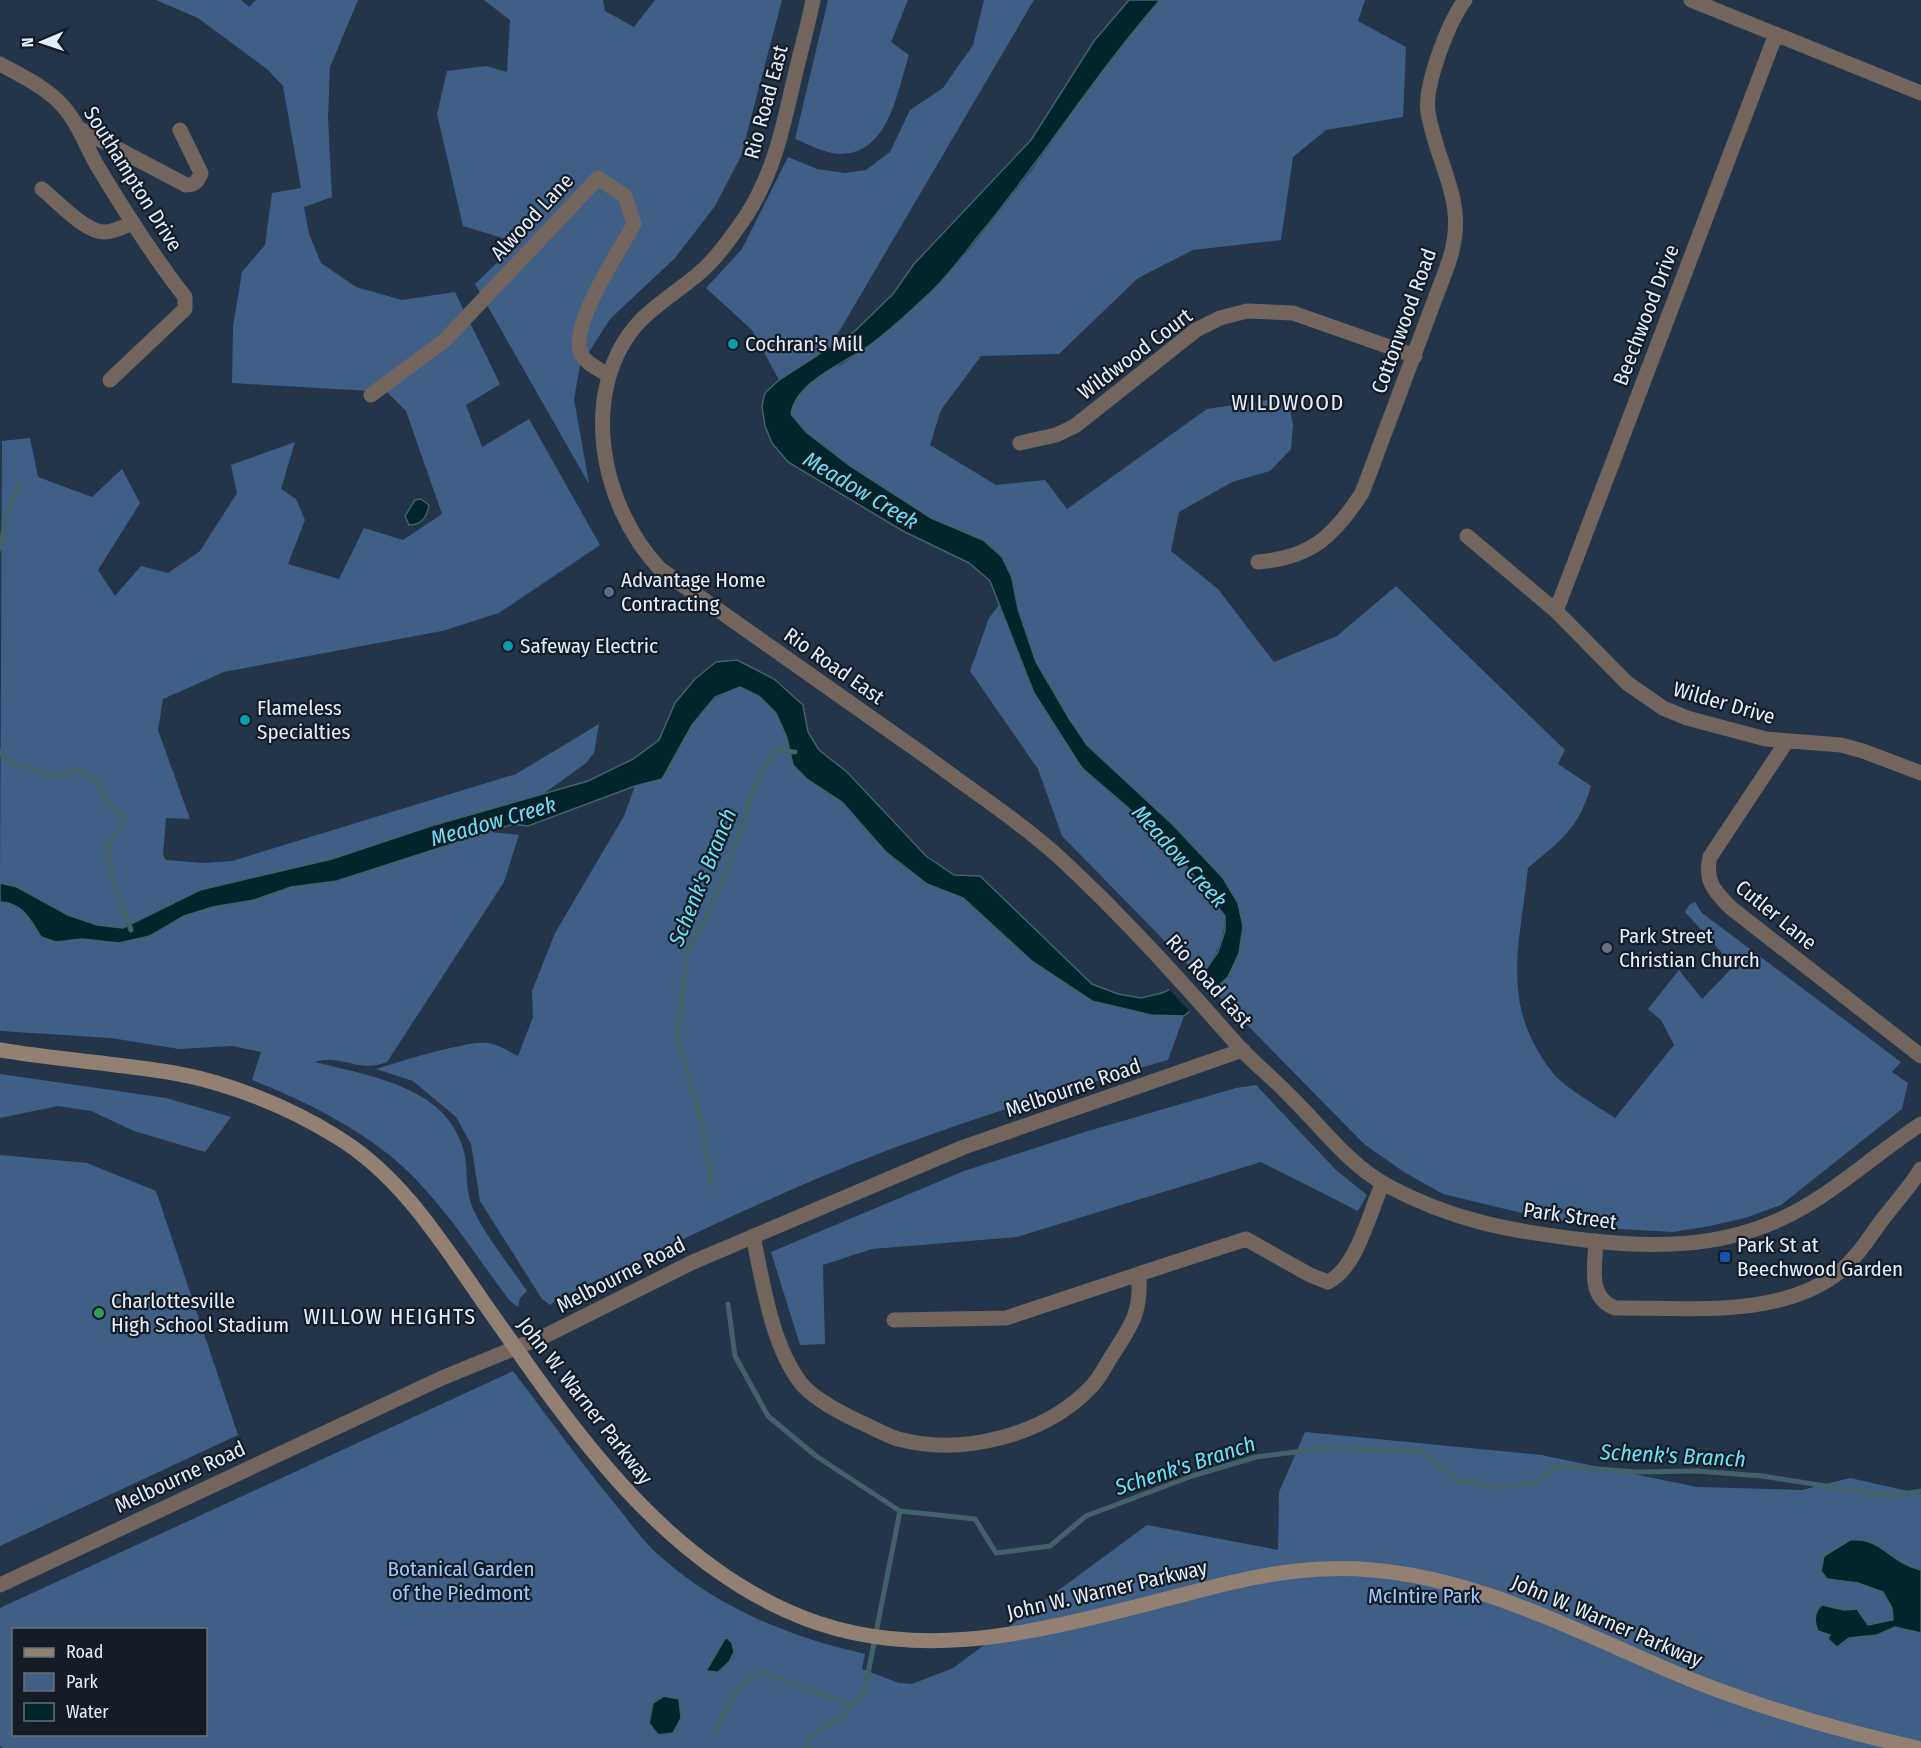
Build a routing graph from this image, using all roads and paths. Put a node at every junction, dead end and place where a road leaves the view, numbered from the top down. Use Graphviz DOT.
graph roads {
  1 [pos="813,0"];
  2 [pos="1465,0"];
  3 [pos="1691,0"];
  4 [pos="1776,34"];
  5 [pos="0,64"];
  6 [pos="1921,93"];
  7 [pos="78,128"];
  8 [pos="180,130"];
  9 [pos="42,189"];
  10 [pos="133,223"];
  11 [pos="1415,356"];
  12 [pos="608,375"];
  13 [pos="110,380"];
  14 [pos="371,395"];
  15 [pos="1020,443"];
  16 [pos="1467,536"];
  17 [pos="1258,562"];
  18 [pos="1556,610"];
  19 [pos="1787,741"];
  20 [pos="1921,773"];
  21 [pos="0,1050"];
  22 [pos="1243,1050"];
  23 [pos="1921,1056"];
  24 [pos="1921,1124"];
  25 [pos="1921,1168"];
  26 [pos="1383,1183"];
  27 [pos="753,1236"];
  28 [pos="1596,1241"];
  29 [pos="1139,1274"];
  30 [pos="894,1320"];
  31 [pos="515,1347"];
  32 [pos="0,1585"];
  33 [pos="1917,1748"];
  1 -- 12 [label="street, Rio Road East"];
  2 -- 11 [label="street, Cottonwood Road"];
  3 -- 4 [label="street"];
  4 -- 6 [label="street"];
  4 -- 18 [label="street, Beechwood Drive"];
  5 -- 7 [label="street, Southampton Drive"];
  7 -- 8 [label="street"];
  7 -- 10 [label="street, Southampton Drive"];
  9 -- 10 [label="street"];
  10 -- 13 [label="street, Southampton Drive"];
  11 -- 15 [label="street, Wildwood Court"];
  11 -- 17 [label="street, Cottonwood Road"];
  12 -- 14 [label="street, Alwood Lane"];
  12 -- 22 [label="street, Rio Road East"];
  16 -- 18 [label="street, Wilder Drive"];
  18 -- 19 [label="street, Wilder Drive"];
  19 -- 20 [label="street, Wilder Drive"];
  19 -- 23 [label="street, Cutler Lane"];
  21 -- 31 [label="main road, John W. Warner Parkway"];
  22 -- 26 [label="street, Park Street"];
  22 -- 27 [label="street, Melbourne Road"];
  24 -- 28 [label="street, Park Street"];
  25 -- 28 [label="street"];
  26 -- 28 [label="street, Park Street"];
  26 -- 29 [label="street"];
  27 -- 29 [label="street"];
  27 -- 31 [label="street, Melbourne Road"];
  29 -- 30 [label="street"];
  31 -- 32 [label="street, Melbourne Road"];
  31 -- 33 [label="main road, John W. Warner Parkway"];
}
